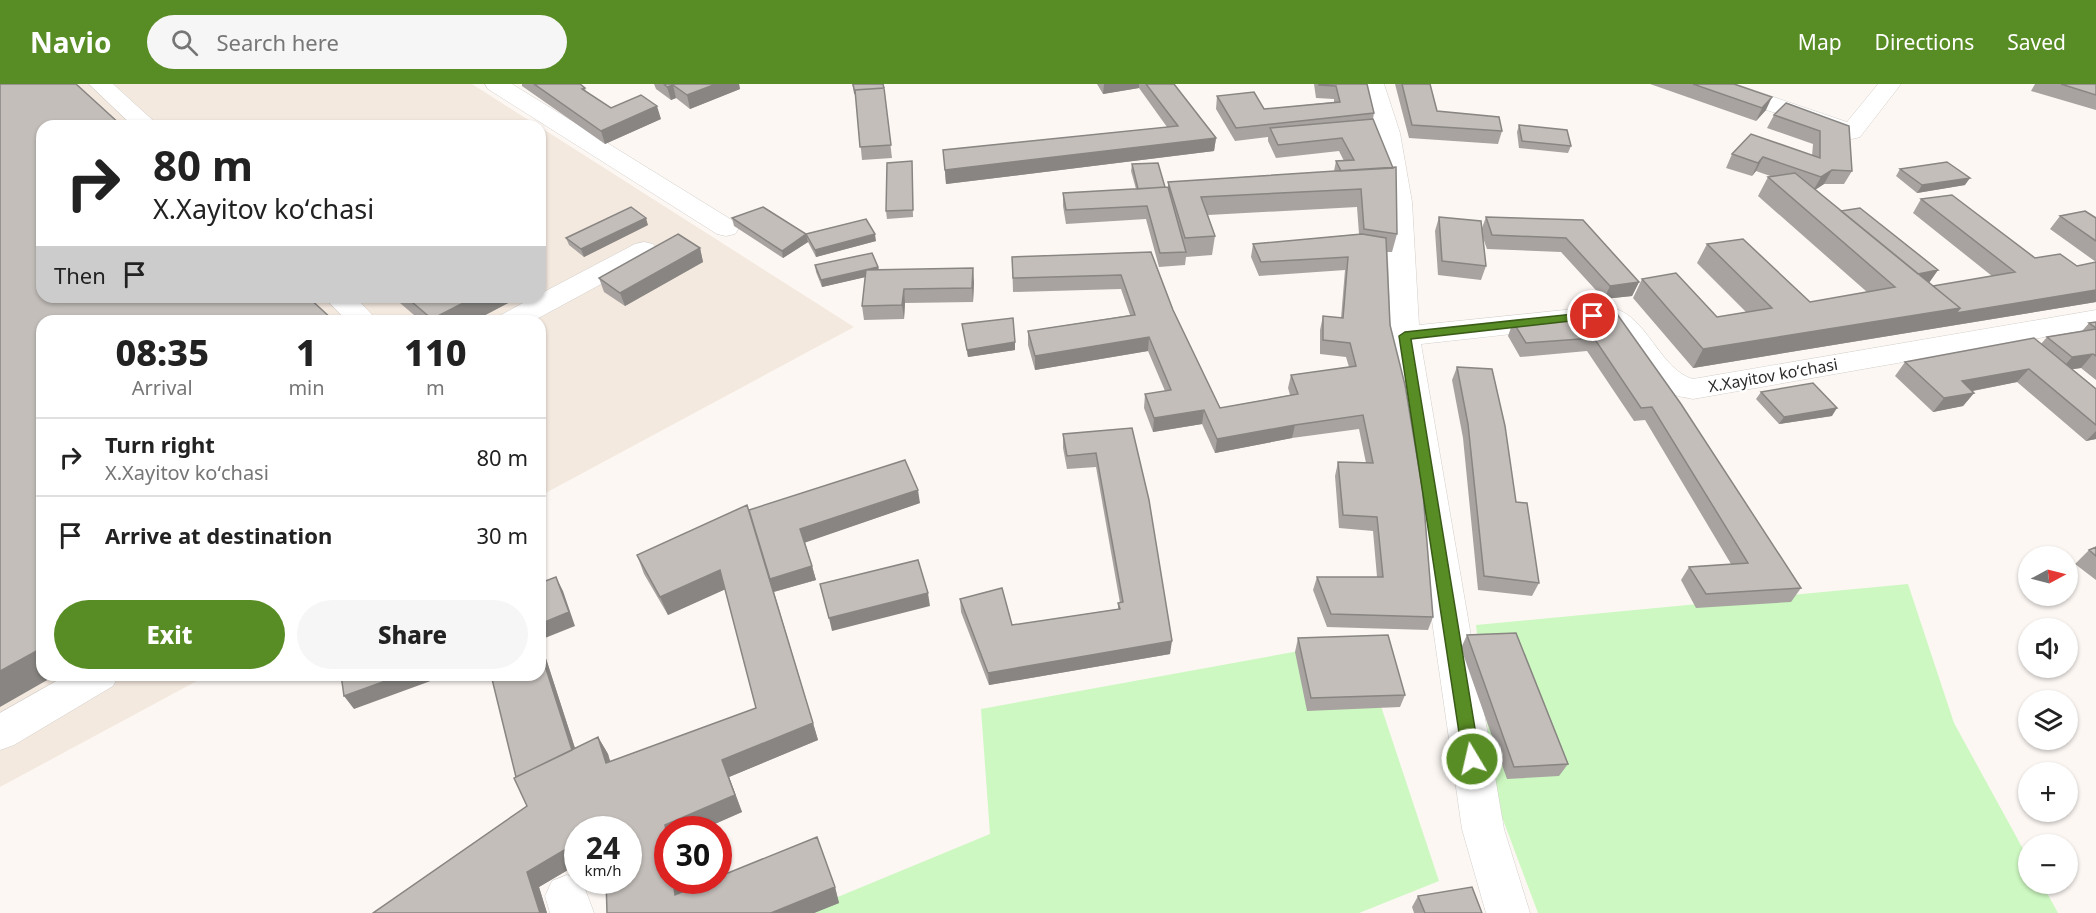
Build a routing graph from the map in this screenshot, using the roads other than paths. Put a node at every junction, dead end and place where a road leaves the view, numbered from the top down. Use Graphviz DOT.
graph roads {
  1 [pos="100,84"];
  2 [pos="496,84"];
  3 [pos="1373,84"];
  4 [pos="1713,84"];
  5 [pos="1890,84"];
  6 [pos="140,120"];
  7 [pos="726,228"];
  8 [pos="644,250"];
  9 [pos="546,302"];
  10 [pos="344,303"];
  11 [pos="545,303"];
  12 [pos="358,315"];
  13 [pos="522,315"];
  14 [pos="2096,319"];
  15 [pos="1405,336"];
  16 [pos="90,681"];
  17 [pos="0,733"];
  18 [pos="1508,913"];
  1 -- 6 [label="street"];
  2 -- 7 [label="street"];
  3 -- 15 [label="street"];
  4 -- 5 [label="street"];
  8 -- 9 [label="street"];
  10 -- 12 [label="street"];
  11 -- 13 [label="street"];
  14 -- 15 [label="street, X.Xayitov koʻchasi"];
  15 -- 18 [label="street"];
  16 -- 17 [label="street"];
}
